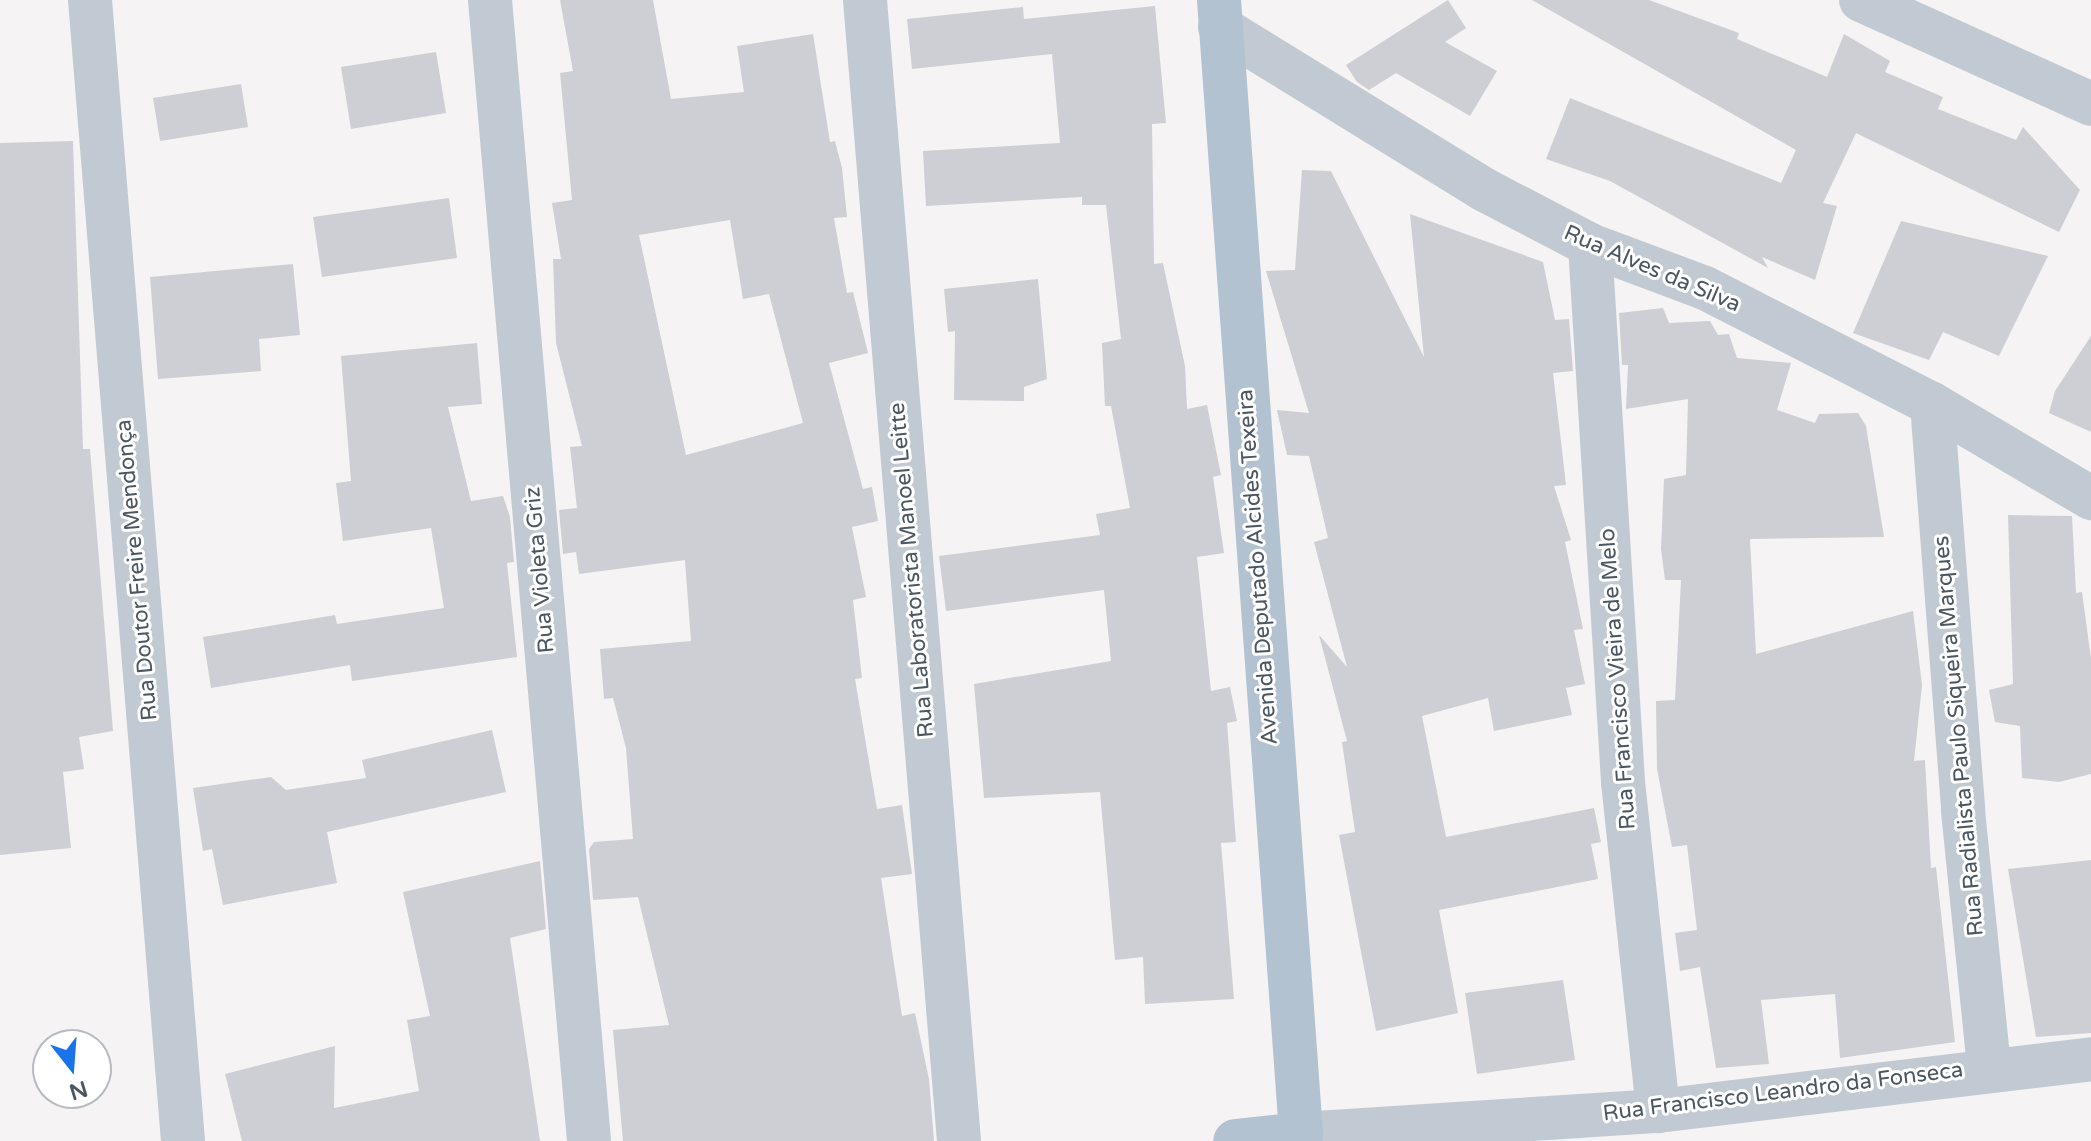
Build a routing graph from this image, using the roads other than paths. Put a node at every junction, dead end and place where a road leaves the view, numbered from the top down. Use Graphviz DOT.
graph roads {
  1 [pos="90,0"];
  2 [pos="490,0"];
  3 [pos="865,0"];
  4 [pos="1861,0"];
  5 [pos="1220,14"];
  6 [pos="2091,104"];
  7 [pos="1590,245"];
  8 [pos="1932,404"];
  9 [pos="2091,498"];
  10 [pos="2091,1059"];
  11 [pos="1989,1068"];
  12 [pos="1658,1111"];
  13 [pos="1301,1134"];
  14 [pos="183,1141"];
  15 [pos="589,1141"];
  16 [pos="959,1141"];
  17 [pos="1235,1141"];
  1 -- 14 [label="street, Rua Doutor Freire Mendonça"];
  2 -- 15 [label="street, Rua Violeta Griz"];
  3 -- 16 [label="street, Rua Laboratorista Manoel Leitte"];
  4 -- 6 [label="street"];
  5 -- 7 [label="street, Rua Alves da Silva"];
  5 -- 13 [label="main road, Avenida Deputado Alcides Texeira"];
  7 -- 8 [label="street, Rua Alves da Silva"];
  7 -- 12 [label="street, Rua Francisco Vieira de Melo"];
  8 -- 9 [label="street, Rua Alves da Silva"];
  8 -- 11 [label="street, Rua Radialista Paulo Siqueira Marques"];
  10 -- 11 [label="street, Rua Francisco Leandro da Fonseca"];
  11 -- 12 [label="street, Rua Francisco Leandro da Fonseca"];
  12 -- 13 [label="street, Rua Francisco Leandro da Fonseca"];
  13 -- 17 [label="main road, Rua Francisco Leandro da Fonseca"];
}
